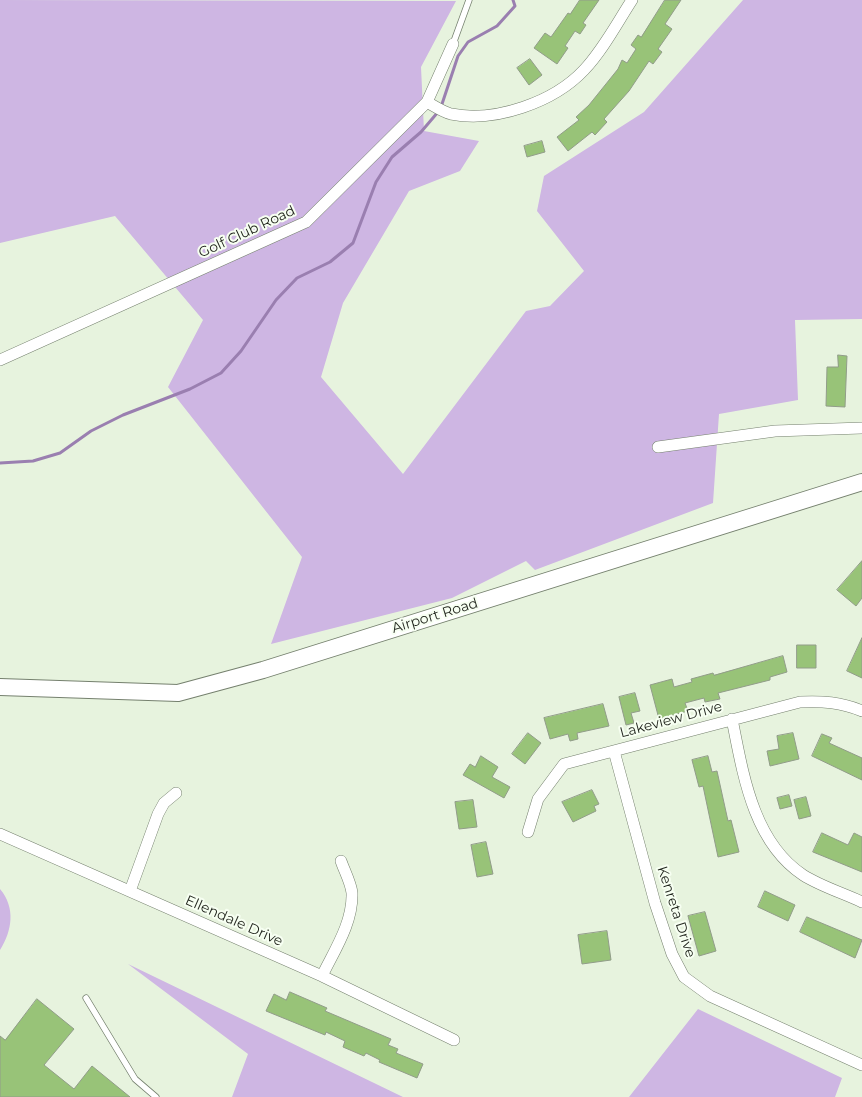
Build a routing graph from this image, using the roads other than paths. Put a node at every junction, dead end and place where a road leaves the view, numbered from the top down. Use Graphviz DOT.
graph roads {
  1 [pos="469,0"];
  2 [pos="632,0"];
  3 [pos="453,44"];
  4 [pos="431,105"];
  5 [pos="0,360"];
  6 [pos="862,428"];
  7 [pos="658,447"];
  8 [pos="862,482"];
  9 [pos="0,687"];
  10 [pos="862,711"];
  11 [pos="732,719"];
  12 [pos="614,751"];
  13 [pos="176,793"];
  14 [pos="528,832"];
  15 [pos="0,834"];
  16 [pos="341,860"];
  17 [pos="130,891"];
  18 [pos="862,902"];
  19 [pos="322,976"];
  20 [pos="86,998"];
  21 [pos="454,1040"];
  22 [pos="862,1065"];
  23 [pos="156,1097"];
  1 -- 3 [label="lane, Golf Club Road"];
  2 -- 4 [label="street"];
  3 -- 4 [label="street, Golf Club Road"];
  4 -- 5 [label="street, Golf Club Road"];
  6 -- 7 [label="street"];
  8 -- 9 [label="main road, Airport Road"];
  10 -- 11 [label="street, Lakeview Drive"];
  11 -- 12 [label="street, Lakeview Drive"];
  11 -- 18 [label="street"];
  12 -- 14 [label="street, Lakeview Drive"];
  12 -- 22 [label="street, Kenreta Drive"];
  13 -- 17 [label="street"];
  15 -- 17 [label="street, Ellendale Drive"];
  16 -- 19 [label="street"];
  17 -- 19 [label="street, Ellendale Drive"];
  19 -- 21 [label="street, Ellendale Drive"];
  20 -- 23 [label="lane"];
}
